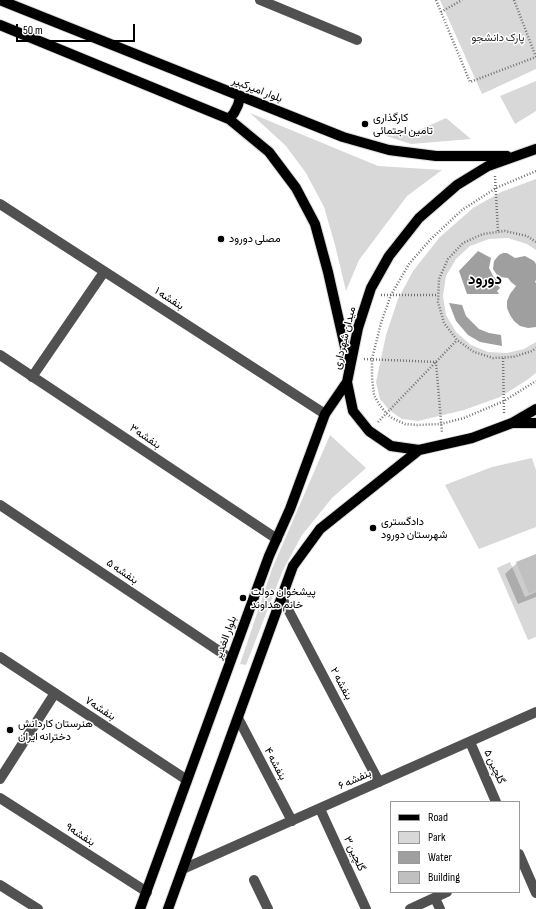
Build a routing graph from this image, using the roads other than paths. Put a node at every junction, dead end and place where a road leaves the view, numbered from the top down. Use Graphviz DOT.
graph roads {
  1 [pos="0,0"];
  2 [pos="260,0"];
  3 [pos="0,25"];
  4 [pos="357,40"];
  5 [pos="240,97"];
  6 [pos="229,119"];
  7 [pos="536,143"];
  8 [pos="532,150"];
  9 [pos="516,156"];
  10 [pos="0,204"];
  11 [pos="104,272"];
  12 [pos="2,360"];
  13 [pos="350,369"];
  14 [pos="32,377"];
  15 [pos="347,382"];
  16 [pos="536,409"];
  17 [pos="325,414"];
  18 [pos="536,423"];
  19 [pos="509,424"];
  20 [pos="419,450"];
  21 [pos="0,504"];
  22 [pos="277,539"];
  23 [pos="282,598"];
  24 [pos="0,657"];
  25 [pos="231,659"];
  26 [pos="55,693"];
  27 [pos="536,712"];
  28 [pos="238,718"];
  29 [pos="470,742"];
  30 [pos="0,779"];
  31 [pos="187,780"];
  32 [pos="379,782"];
  33 [pos="0,798"];
  34 [pos="496,801"];
  35 [pos="320,809"];
  36 [pos="292,821"];
  37 [pos="520,858"];
  38 [pos="183,869"];
  39 [pos="254,880"];
  40 [pos="0,884"];
  41 [pos="147,892"];
  42 [pos="446,893"];
  43 [pos="536,893"];
  44 [pos="435,898"];
  45 [pos="38,909"];
  46 [pos="140,909"];
  47 [pos="168,909"];
  48 [pos="268,909"];
  49 [pos="366,909"];
  50 [pos="410,909"];
  51 [pos="440,909"];
  1 -- 5 [label="main road, بلوار امیرکبیر"];
  2 -- 4 [label="street"];
  3 -- 6 [label="main road"];
  5 -- 6 [label="main road"];
  5 -- 9 [label="main road, بلوار امیرکبیر"];
  6 -- 13 [label="main road"];
  7 -- 8 [label="main road"];
  8 -- 9 [label="main road, میدان شهرداری"];
  9 -- 13 [label="main road, میدان شهرداری"];
  10 -- 11 [label="street, بنفشه ۱"];
  11 -- 14 [label="street"];
  11 -- 17 [label="street, بنفشه ۱"];
  12 -- 14 [label="street, بنفشه۳"];
  13 -- 15 [label="main road, میدان شهرداری"];
  14 -- 22 [label="street, بنفشه۳"];
  15 -- 17 [label="main road, بلوار الغدیر"];
  15 -- 20 [label="main road, میدان شهرداری"];
  16 -- 19 [label="main road, میدان شهرداری"];
  17 -- 22 [label="main road, بلوار الغدیر"];
  18 -- 19 [label="main road"];
  19 -- 20 [label="main road, میدان شهرداری"];
  20 -- 23 [label="main road"];
  21 -- 25 [label="street, بنفشه ۵"];
  22 -- 25 [label="main road, بلوار الغدیر"];
  23 -- 28 [label="main road"];
  23 -- 32 [label="street, بنفشه ۲"];
  24 -- 26 [label="street, بنفشه۷"];
  25 -- 31 [label="main road, بلوار الغدیر"];
  26 -- 30 [label="street"];
  26 -- 31 [label="street, بنفشه۷"];
  27 -- 29 [label="street, بنفشه ۶"];
  28 -- 36 [label="street, بنفشه ۴"];
  28 -- 38 [label="main road"];
  29 -- 32 [label="street, بنفشه ۶"];
  29 -- 34 [label="street, گلچین ۵"];
  31 -- 41 [label="main road, بلوار الغدیر"];
  32 -- 35 [label="street, بنفشه ۶"];
  33 -- 41 [label="street, بنفشه۹"];
  35 -- 36 [label="street, بنفشه ۶"];
  35 -- 49 [label="street, گلچین ۳"];
  36 -- 38 [label="street, بنفشه ۶"];
  37 -- 43 [label="street"];
  38 -- 47 [label="main road"];
  39 -- 48 [label="street"];
  40 -- 45 [label="street"];
  41 -- 46 [label="main road, بلوار الغدیر"];
  42 -- 44 [label="street"];
  44 -- 50 [label="street"];
  44 -- 51 [label="street"];
}
